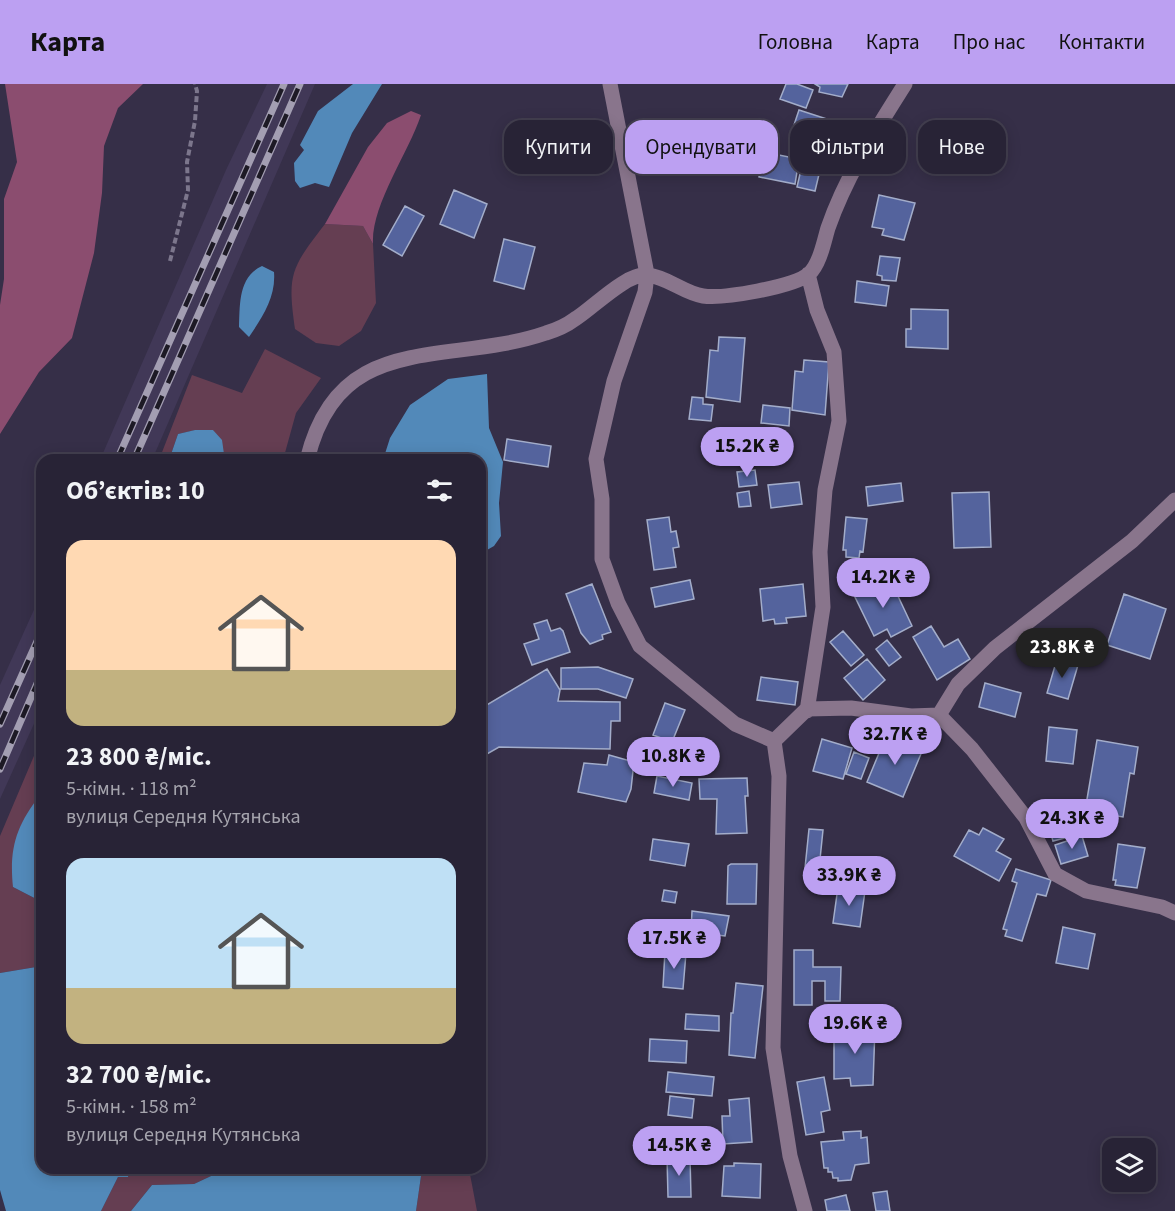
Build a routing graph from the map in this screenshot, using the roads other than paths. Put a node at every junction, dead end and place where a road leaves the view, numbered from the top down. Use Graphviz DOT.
graph roads {
  1 [pos="610,84"];
  2 [pos="905,84"];
  3 [pos="647,274"];
  4 [pos="808,274"];
  5 [pos="308,454"];
  6 [pos="1175,500"];
  7 [pos="807,710"];
  8 [pos="939,715"];
  9 [pos="774,741"];
  10 [pos="1175,913"];
  11 [pos="805,1211"];
  1 -- 3 [label="street"];
  2 -- 4 [label="street"];
  3 -- 4 [label="street"];
  3 -- 5 [label="street"];
  3 -- 9 [label="street"];
  4 -- 7 [label="street"];
  6 -- 8 [label="street"];
  7 -- 8 [label="street"];
  7 -- 9 [label="street"];
  8 -- 10 [label="street"];
  9 -- 11 [label="street"];
}
